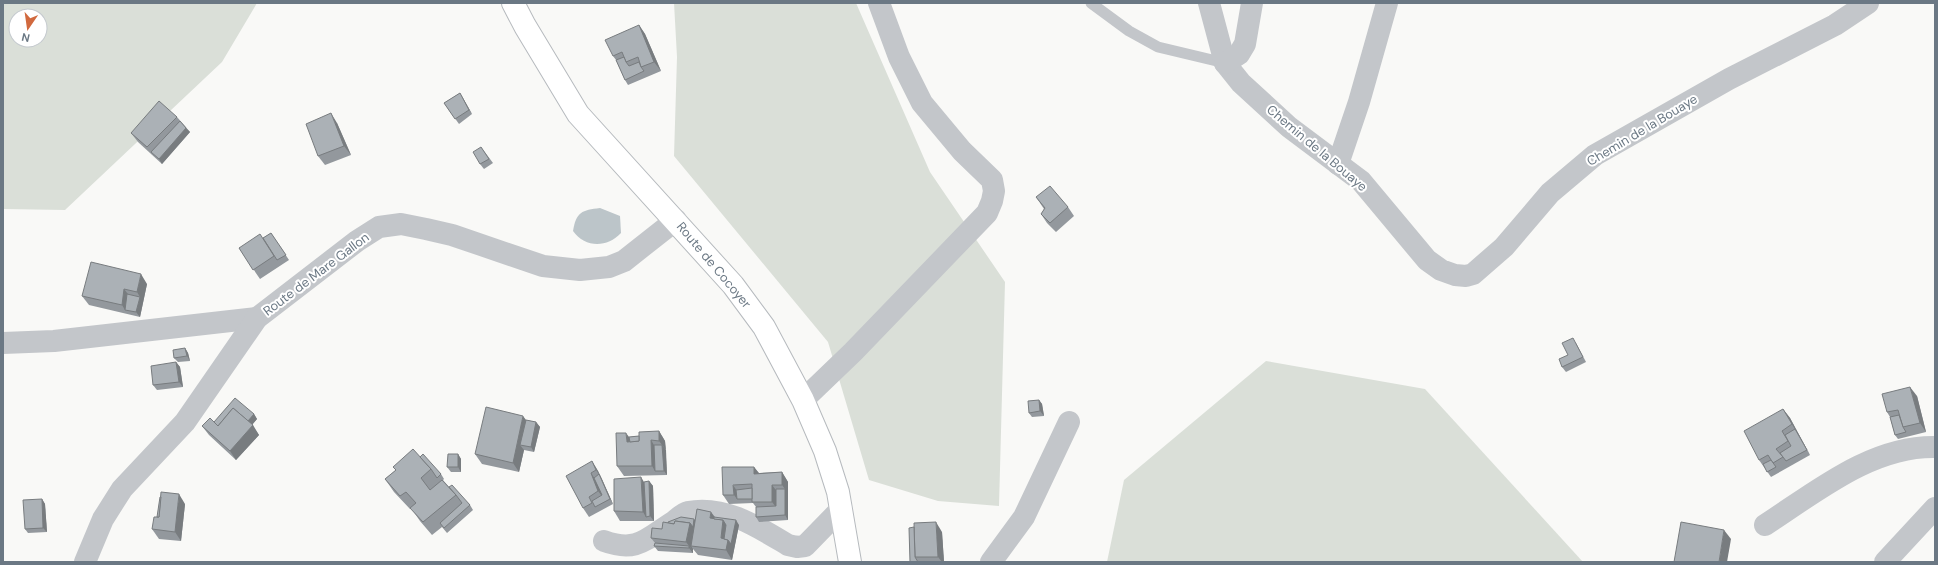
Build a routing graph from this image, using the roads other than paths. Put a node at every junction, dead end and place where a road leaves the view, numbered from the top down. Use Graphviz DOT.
graph roads {
  1 [pos="513,3"];
  2 [pos="879,3"];
  3 [pos="1091,3"];
  4 [pos="1209,3"];
  5 [pos="1252,3"];
  6 [pos="1387,3"];
  7 [pos="1868,3"];
  8 [pos="1225,63"];
  9 [pos="1338,164"];
  10 [pos="676,220"];
  11 [pos="257,318"];
  12 [pos="3,343"];
  13 [pos="804,400"];
  14 [pos="1069,422"];
  15 [pos="1935,447"];
  16 [pos="1935,508"];
  17 [pos="841,509"];
  18 [pos="1765,524"];
  19 [pos="604,541"];
  20 [pos="85,562"];
  21 [pos="850,562"];
  22 [pos="991,562"];
  23 [pos="1885,562"];
  1 -- 10 [label="main road, Route de Cocoyer"];
  2 -- 13 [label="street"];
  3 -- 8 [label="lane"];
  4 -- 8 [label="street, Chemin de la Bouaye"];
  5 -- 8 [label="street"];
  6 -- 9 [label="street"];
  7 -- 9 [label="street, Chemin de la Bouaye"];
  8 -- 9 [label="street, Chemin de la Bouaye"];
  10 -- 11 [label="street, Route de Mare Gallon"];
  10 -- 13 [label="main road, Route de Cocoyer"];
  11 -- 12 [label="street"];
  11 -- 20 [label="street, Route de Mare Gallon"];
  13 -- 17 [label="main road, Route de Cocoyer"];
  14 -- 22 [label="street"];
  15 -- 18 [label="street"];
  16 -- 23 [label="street"];
  17 -- 19 [label="street"];
  17 -- 21 [label="main road, Route de Cocoyer"];
}
